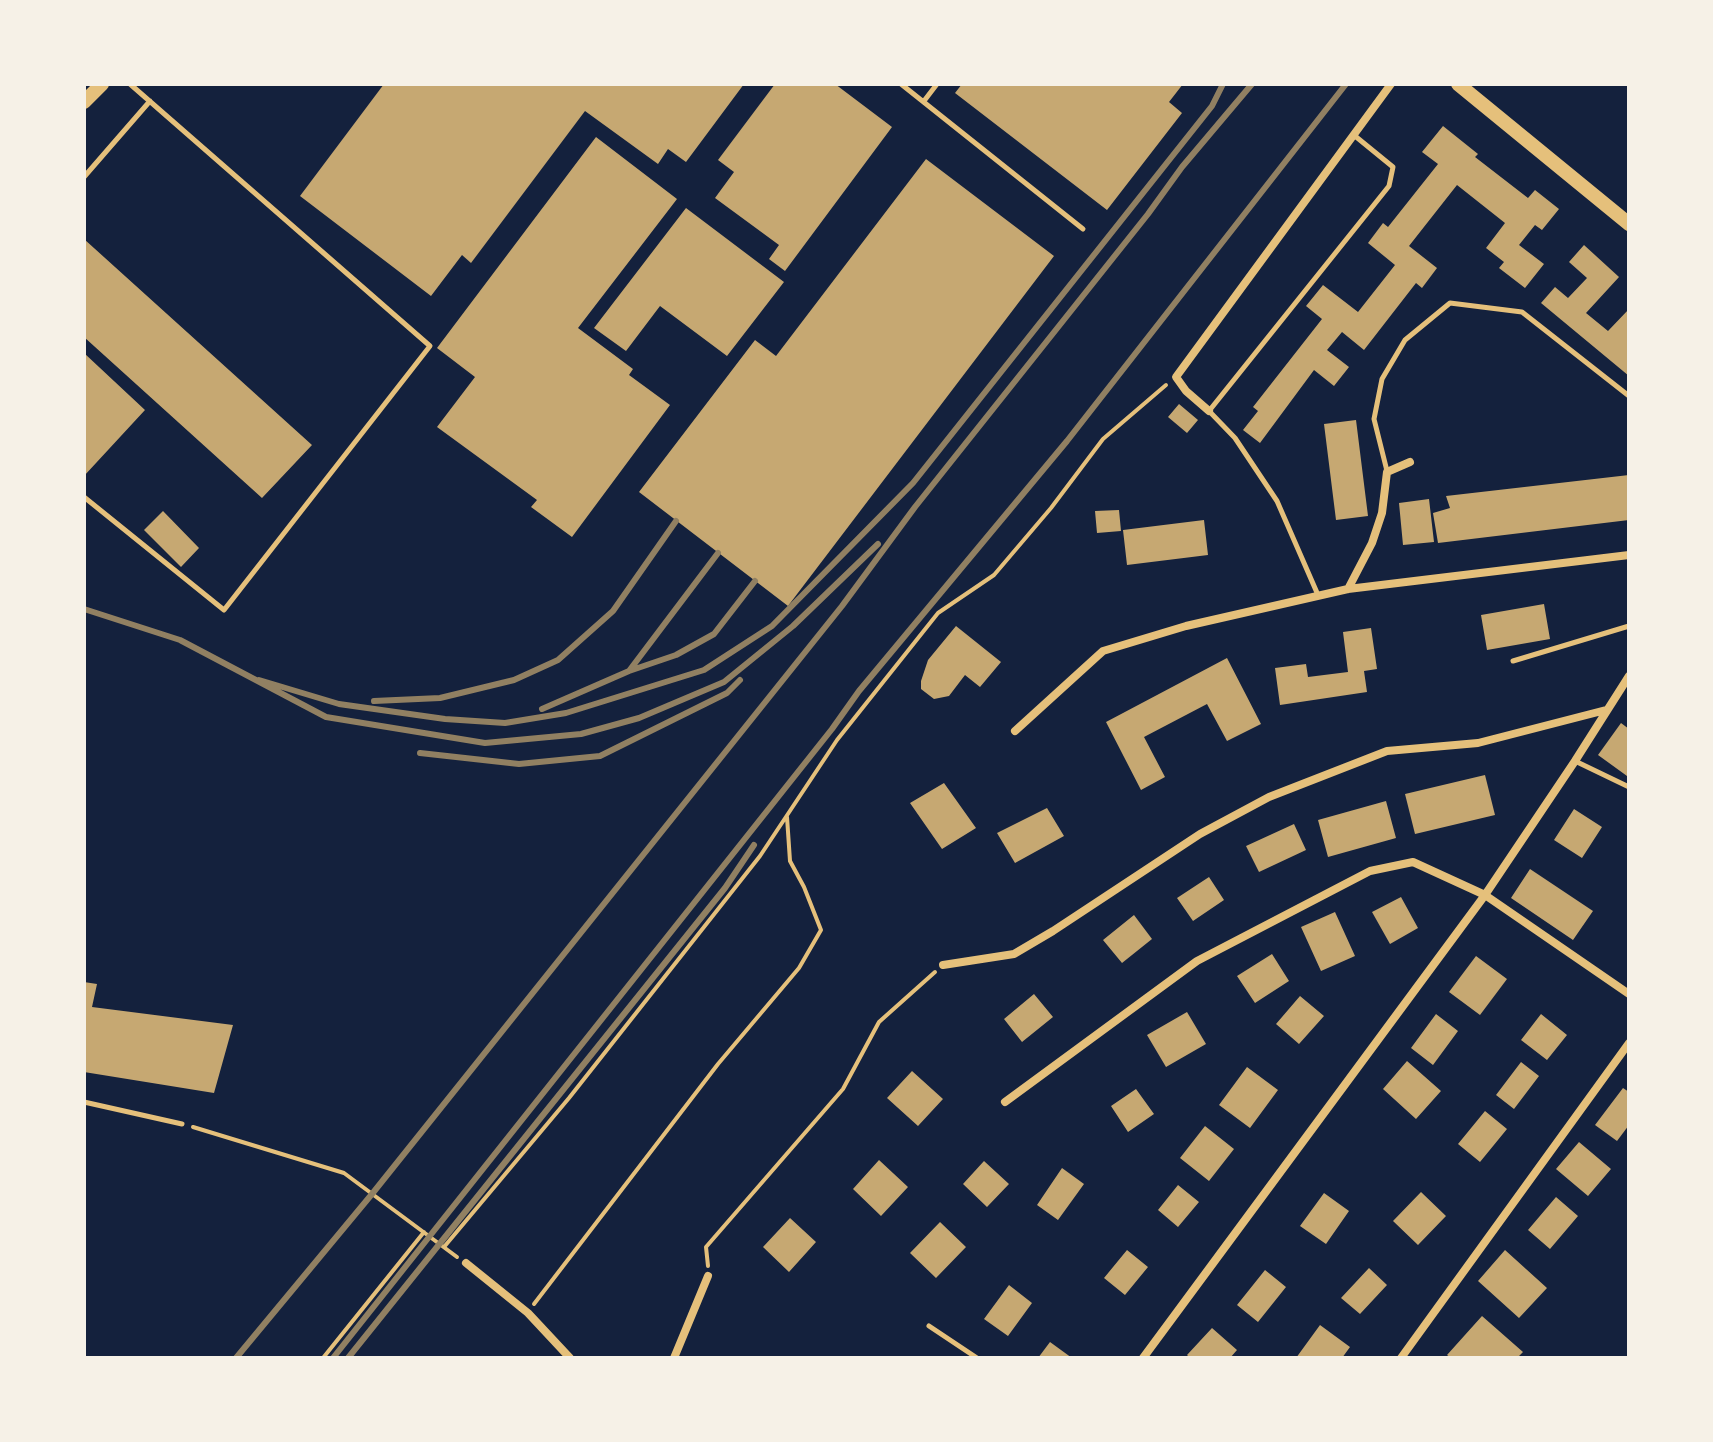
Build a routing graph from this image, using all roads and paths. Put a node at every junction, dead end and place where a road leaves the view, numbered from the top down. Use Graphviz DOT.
graph roads {
  1 [pos="102,84"];
  2 [pos="130,84"];
  3 [pos="901,84"];
  4 [pos="937,84"];
  5 [pos="1391,84"];
  6 [pos="1458,84"];
  7 [pos="150,101"];
  8 [pos="924,101"];
  9 [pos="84,102"];
  10 [pos="1355,136"];
  11 [pos="84,177"];
  12 [pos="1629,224"];
  13 [pos="1083,229"];
  14 [pos="1176,377"];
  15 [pos="1629,396"];
  16 [pos="1209,411"];
  17 [pos="1410,462"];
  18 [pos="1387,472"];
  19 [pos="84,497"];
  20 [pos="1629,555"];
  21 [pos="1348,589"];
  22 [pos="1318,595"];
  23 [pos="1629,626"];
  24 [pos="1513,661"];
  25 [pos="1629,676"];
  26 [pos="1606,710"];
  27 [pos="1015,731"];
  28 [pos="1575,761"];
  29 [pos="1629,787"];
  30 [pos="787,815"];
  31 [pos="1485,895"];
  32 [pos="943,965"];
  33 [pos="1629,994"];
  34 [pos="1629,1043"];
  35 [pos="84,1102"];
  36 [pos="1005,1102"];
  37 [pos="182,1124"];
  38 [pos="424,1232"];
  39 [pos="444,1247"];
  40 [pos="466,1263"];
  41 [pos="708,1276"];
  42 [pos="528,1313"];
  43 [pos="929,1326"];
  44 [pos="323,1358"];
  45 [pos="570,1358"];
  46 [pos="674,1358"];
  47 [pos="977,1358"];
  48 [pos="1143,1358"];
  49 [pos="1401,1358"];
  1 -- 9 [label="main road"];
  2 -- 7 [label="lane"];
  3 -- 8 [label="lane"];
  4 -- 8 [label="lane"];
  5 -- 10 [label="street"];
  6 -- 12 [label="main road"];
  7 -- 11 [label="lane"];
  7 -- 19 [label="lane"];
  8 -- 13 [label="lane"];
  10 -- 14 [label="street"];
  10 -- 16 [label="lane"];
  14 -- 16 [label="street"];
  14 -- 30 [label="path"];
  15 -- 18 [label="lane"];
  16 -- 22 [label="lane"];
  17 -- 18 [label="street"];
  18 -- 21 [label="street"];
  20 -- 21 [label="street"];
  21 -- 22 [label="street"];
  22 -- 27 [label="street"];
  23 -- 24 [label="lane"];
  25 -- 26 [label="street"];
  26 -- 28 [label="street"];
  26 -- 32 [label="street"];
  28 -- 29 [label="lane"];
  28 -- 31 [label="street"];
  30 -- 39 [label="path"];
  30 -- 42 [label="path"];
  31 -- 33 [label="street"];
  31 -- 36 [label="street"];
  31 -- 48 [label="street"];
  32 -- 41 [label="path"];
  34 -- 49 [label="street"];
  35 -- 37 [label="lane"];
  37 -- 38 [label="path"];
  38 -- 39 [label="path"];
  38 -- 44 [label="path"];
  39 -- 40 [label="path"];
  40 -- 42 [label="street"];
  41 -- 46 [label="street"];
  42 -- 45 [label="street"];
  43 -- 47 [label="lane"];
}
